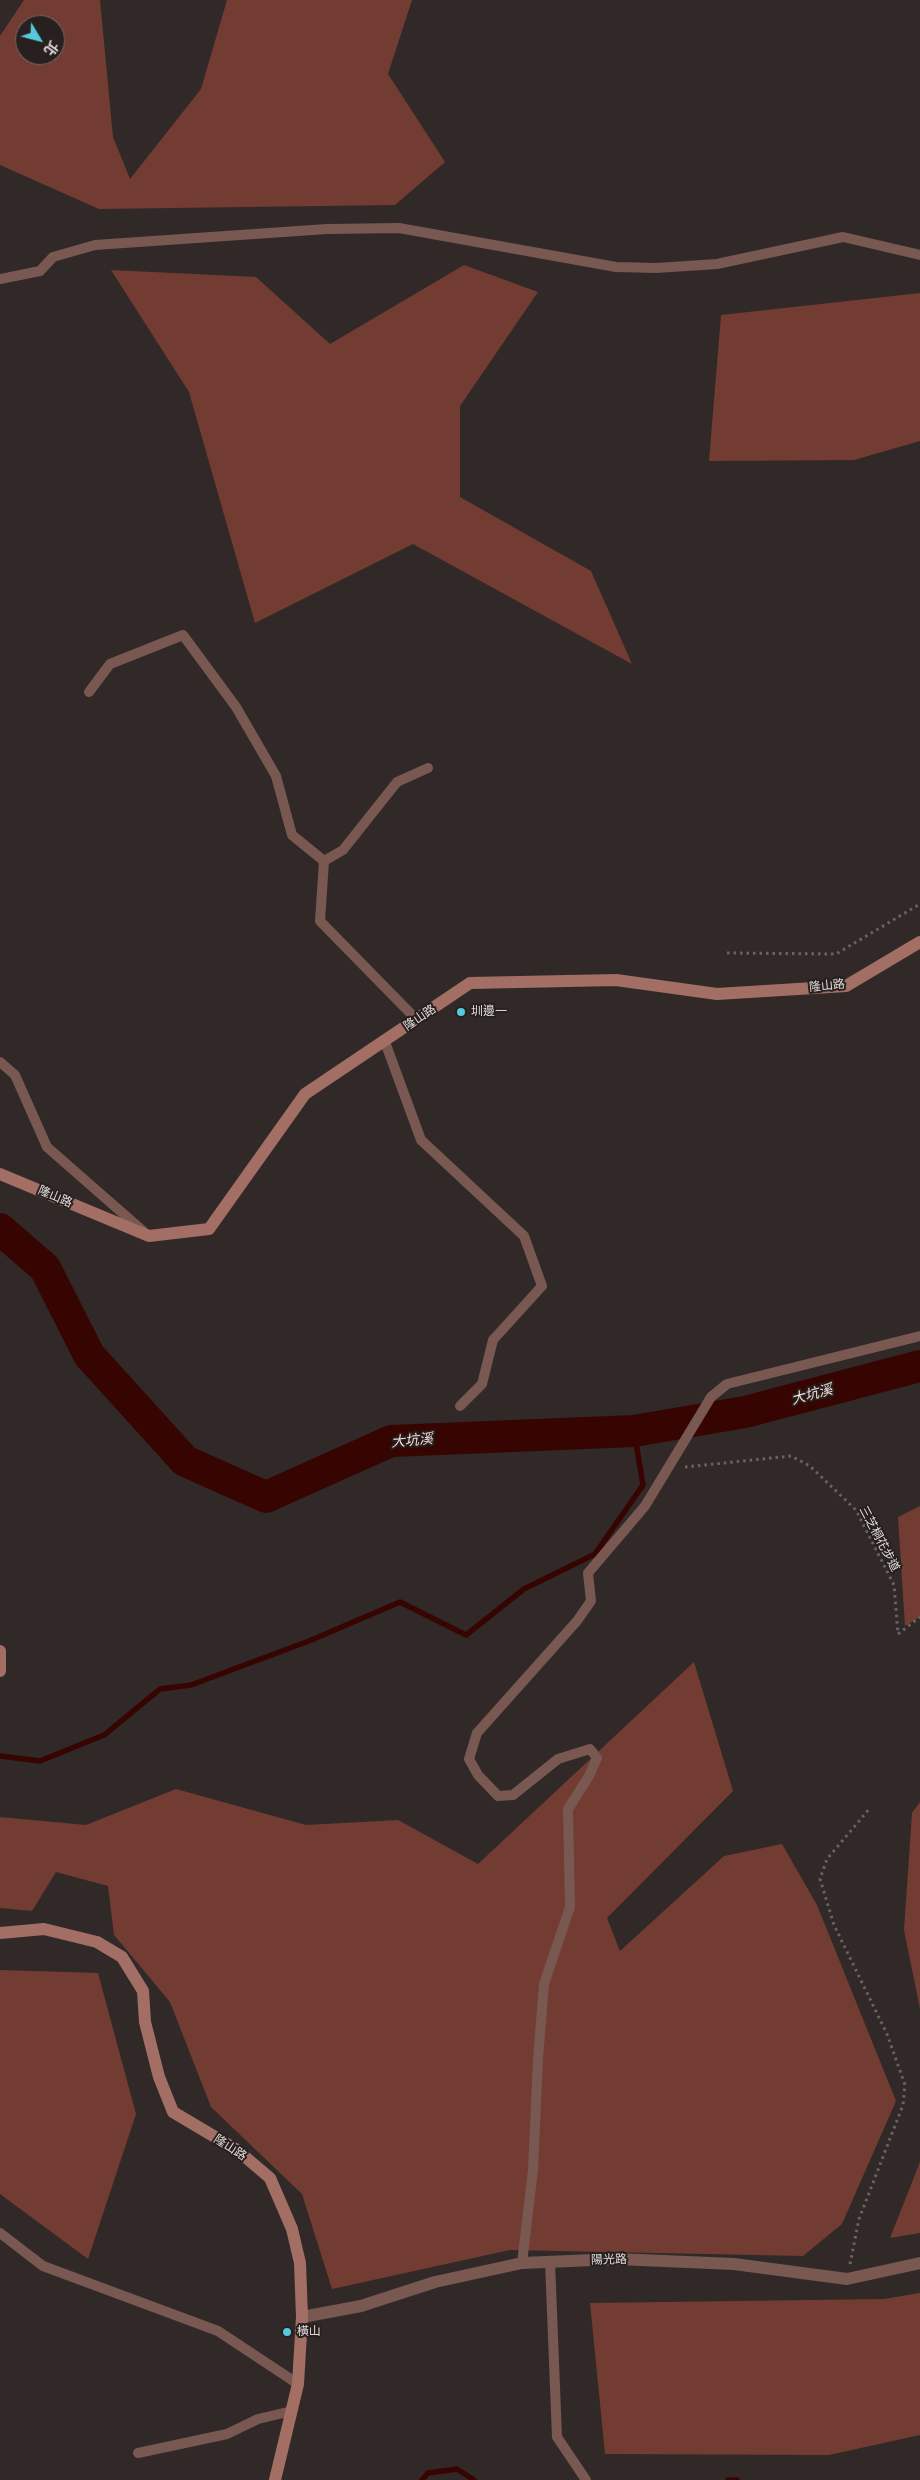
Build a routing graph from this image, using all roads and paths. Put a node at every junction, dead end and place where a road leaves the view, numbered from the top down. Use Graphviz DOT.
graph roads {
  1 [pos="920,255"];
  2 [pos="0,279"];
  3 [pos="89,692"];
  4 [pos="428,768"];
  5 [pos="324,861"];
  6 [pos="920,904"];
  7 [pos="920,942"];
  8 [pos="728,953"];
  9 [pos="417,1020"];
  10 [pos="385,1042"];
  11 [pos="0,1062"];
  12 [pos="0,1174"];
  13 [pos="149,1236"];
  14 [pos="920,1336"];
  15 [pos="460,1406"];
  16 [pos="668,1469"];
  17 [pos="920,1617"];
  18 [pos="0,1651"];
  19 [pos="0,1671"];
  20 [pos="870,1808"];
  21 [pos="0,1933"];
  22 [pos="0,2233"];
  23 [pos="550,2262"];
  24 [pos="522,2263"];
  25 [pos="920,2263"];
  26 [pos="847,2279"];
  27 [pos="302,2317"];
  28 [pos="298,2384"];
  29 [pos="292,2411"];
  30 [pos="138,2453"];
  31 [pos="275,2480"];
  32 [pos="586,2480"];
  1 -- 2 [label="lane"];
  3 -- 5 [label="lane"];
  4 -- 5 [label="lane"];
  5 -- 9 [label="lane"];
  6 -- 8 [label="path"];
  7 -- 9 [label="street, 隆山路"];
  9 -- 10 [label="street, 隆山路"];
  10 -- 13 [label="street, 隆山路"];
  10 -- 15 [label="lane"];
  11 -- 13 [label="lane"];
  12 -- 13 [label="street, 隆山路"];
  14 -- 16 [label="lane"];
  16 -- 17 [label="path, 三芝桐花步道"];
  16 -- 24 [label="lane"];
  18 -- 19 [label="street"];
  20 -- 26 [label="path"];
  21 -- 27 [label="street, 隆山路"];
  22 -- 28 [label="lane"];
  23 -- 24 [label="street, 陽光路"];
  23 -- 26 [label="street, 陽光路"];
  23 -- 32 [label="lane"];
  24 -- 27 [label="street, 陽光路"];
  25 -- 26 [label="street, 陽光路"];
  27 -- 28 [label="street, 隆山路"];
  28 -- 29 [label="street, 隆山路"];
  29 -- 30 [label="lane"];
  29 -- 31 [label="street, 隆山路"];
}
